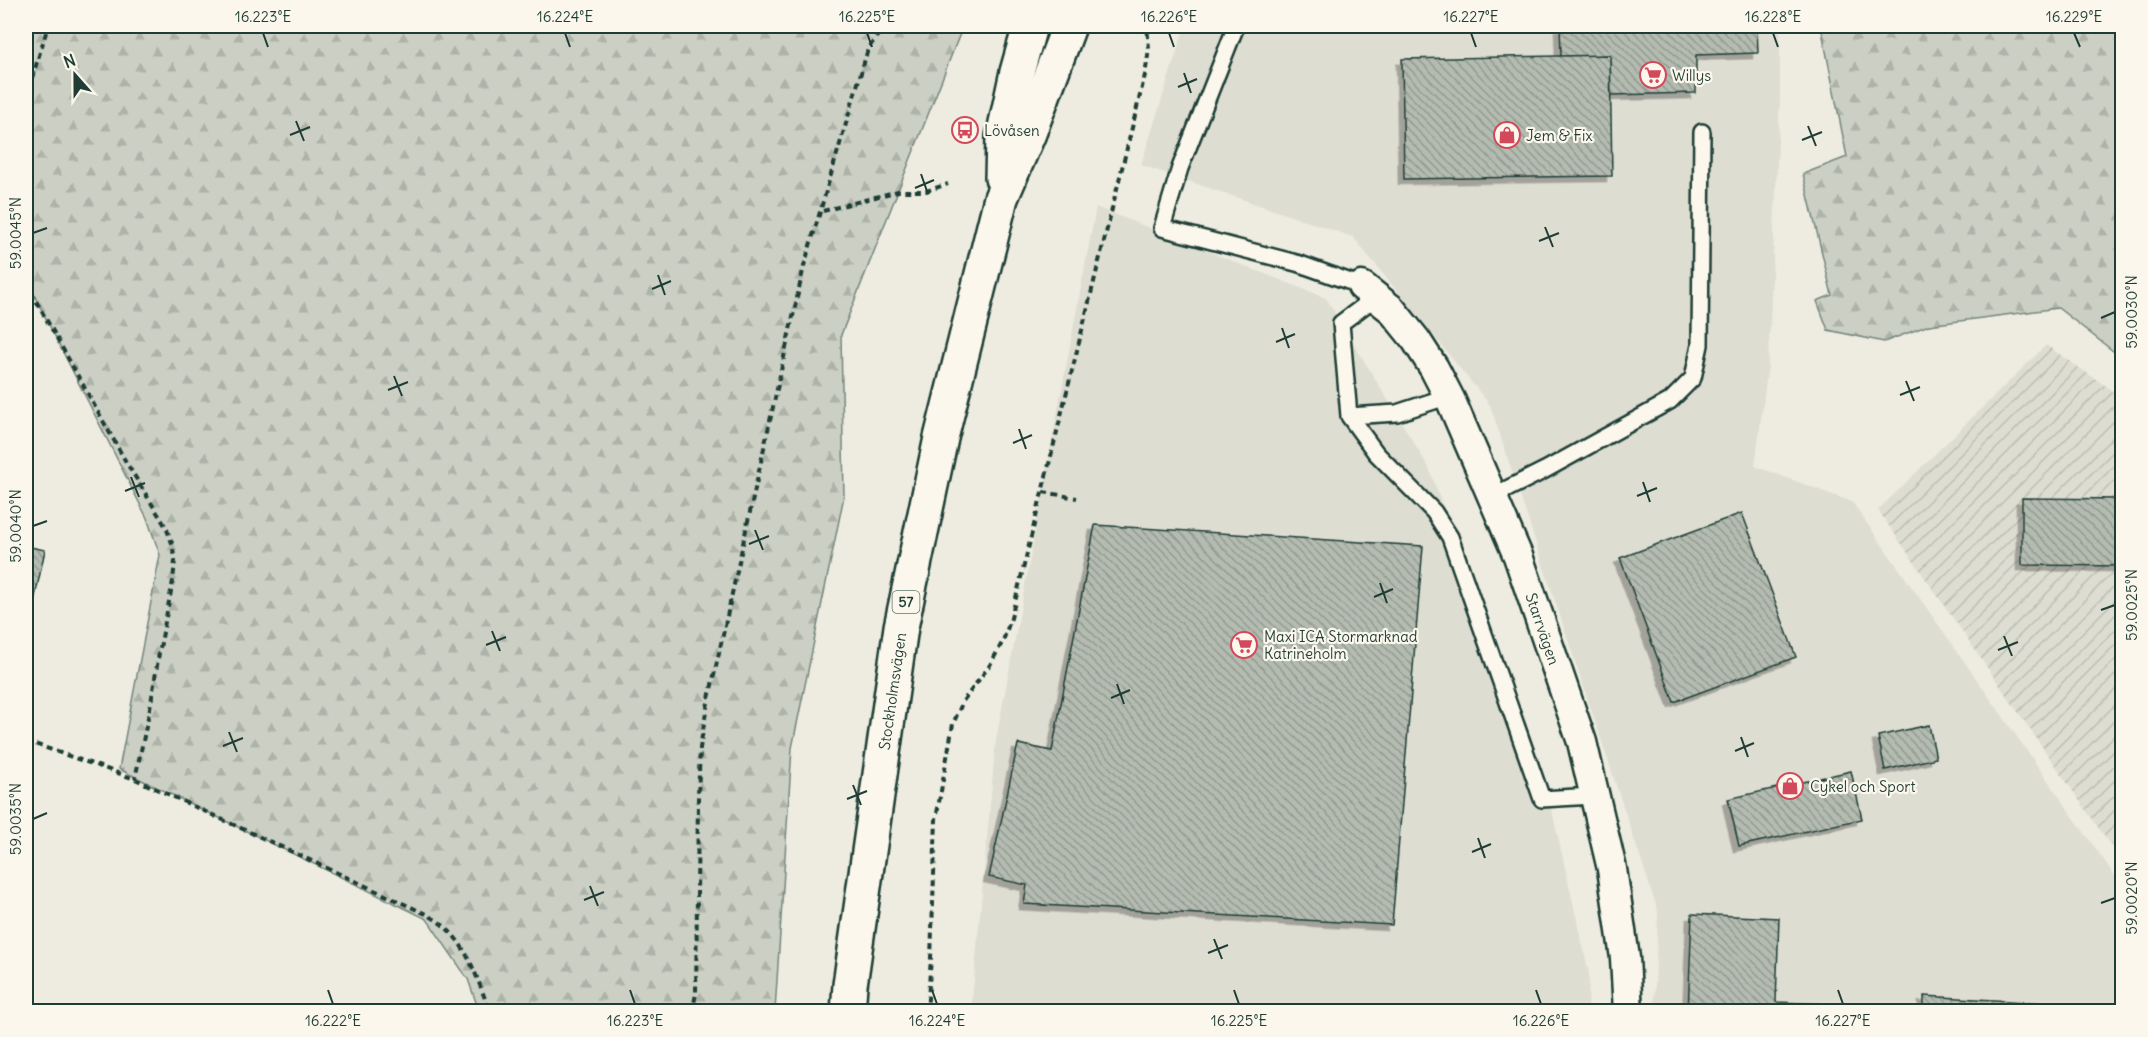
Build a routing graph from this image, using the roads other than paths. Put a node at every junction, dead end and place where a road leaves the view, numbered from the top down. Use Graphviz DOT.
graph roads {
  1 [pos="1030,26"];
  2 [pos="1069,26"];
  3 [pos="1236,26"];
  4 [pos="1702,132"];
  5 [pos="1001,198"];
  6 [pos="1369,292"];
  7 [pos="1449,396"];
  8 [pos="1348,416"];
  9 [pos="1493,496"];
  10 [pos="1593,796"];
  11 [pos="848,1011"];
  12 [pos="1628,1011"];
  1 -- 5 [label="main road, Stockholmsvägen / 57"];
  2 -- 5 [label="main road, Stockholmsvägen / 57"];
  3 -- 6 [label="lane"];
  4 -- 9 [label="lane"];
  5 -- 11 [label="main road, Stockholmsvägen / 57"];
  6 -- 7 [label="street, Starrvägen"];
  6 -- 8 [label="lane"];
  7 -- 8 [label="lane"];
  7 -- 9 [label="street, Starrvägen"];
  8 -- 10 [label="lane"];
  9 -- 10 [label="street, Starrvägen"];
  10 -- 12 [label="street, Starrvägen"];
}
